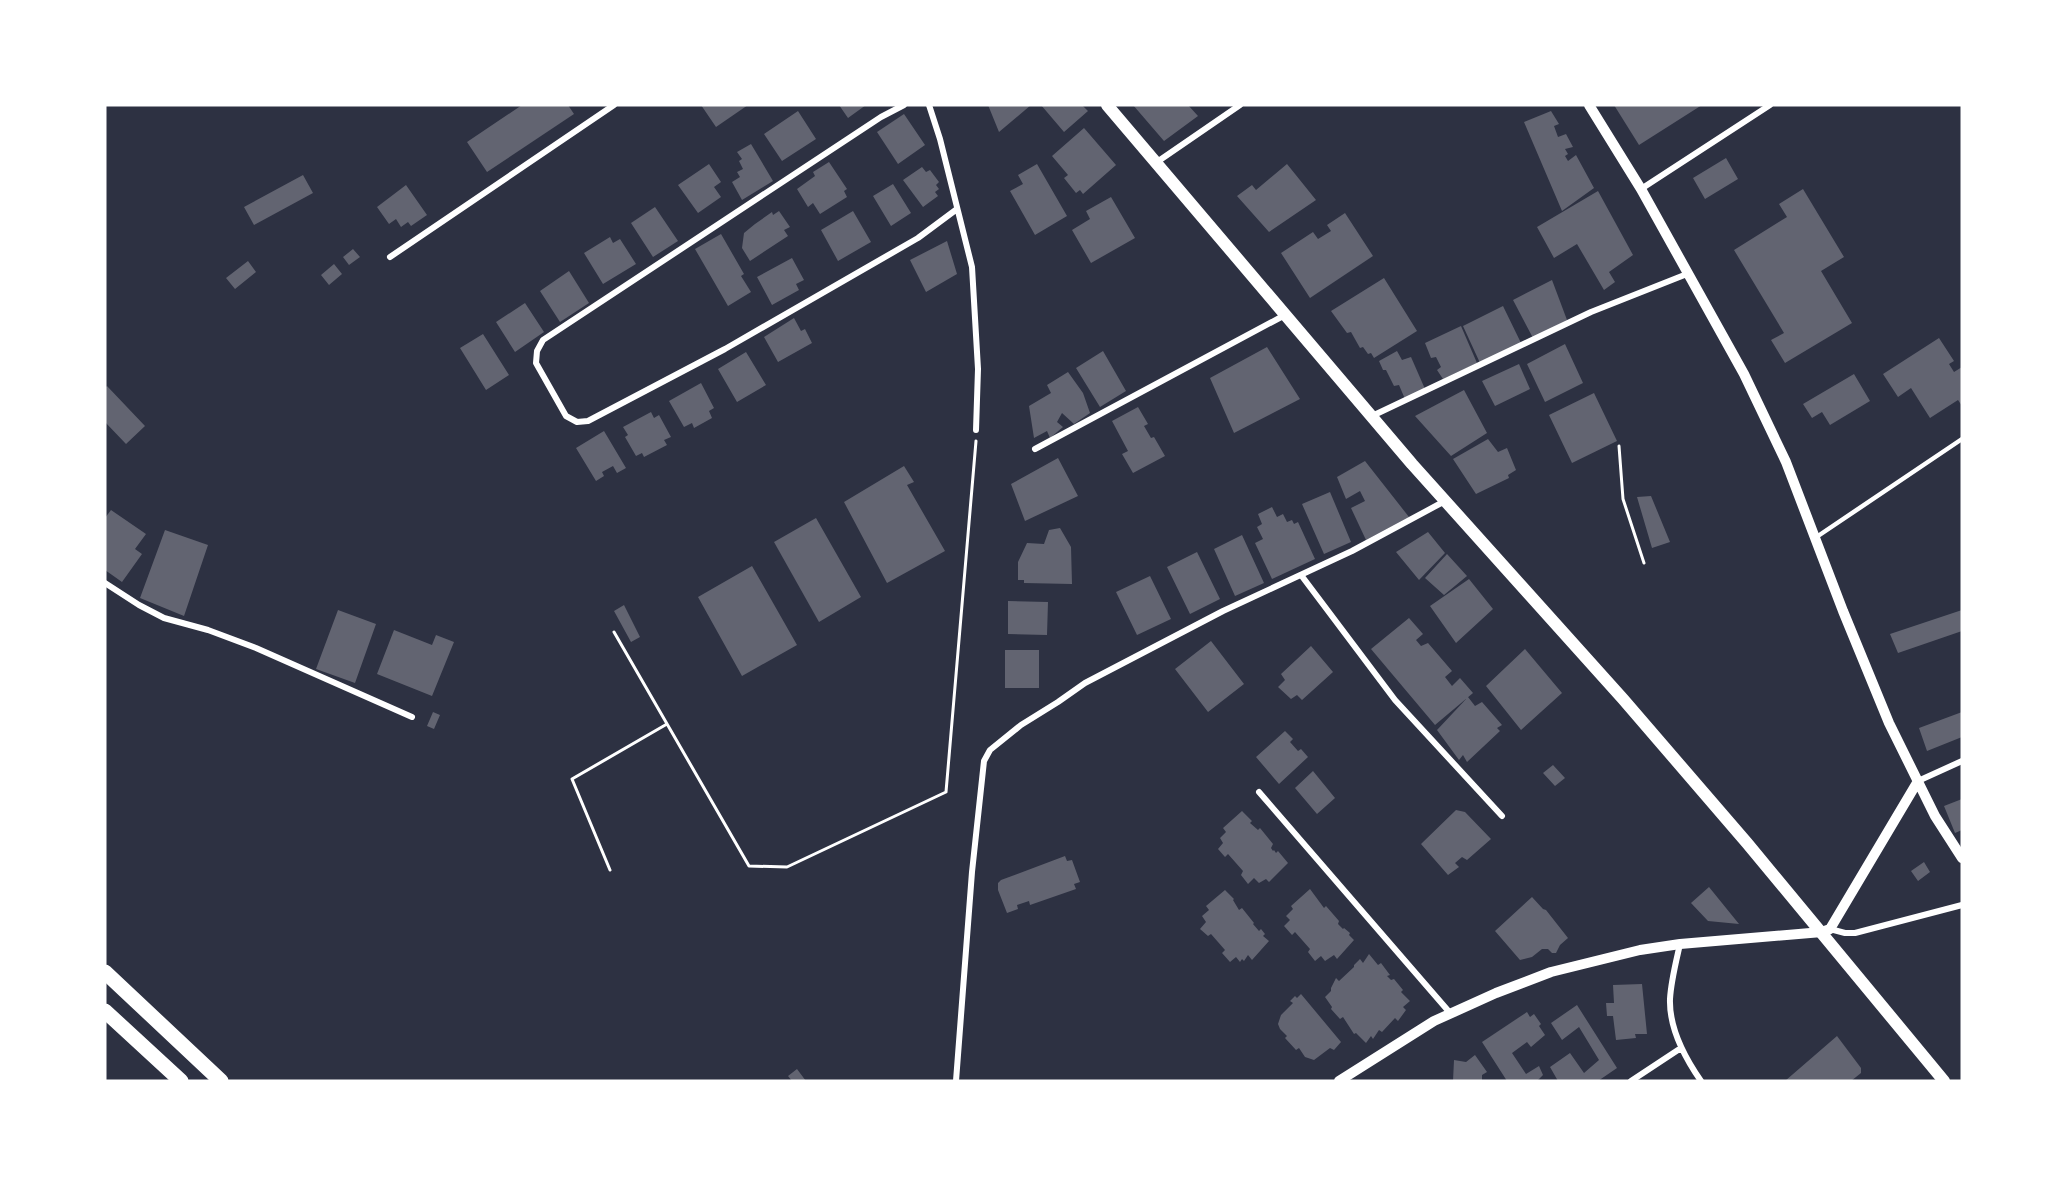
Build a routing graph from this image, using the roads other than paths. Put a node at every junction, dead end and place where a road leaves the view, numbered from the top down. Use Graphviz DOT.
graph roads {
  1 [pos="614,105"];
  2 [pos="904,105"];
  3 [pos="929,105"];
  4 [pos="1107,105"];
  5 [pos="1240,105"];
  6 [pos="1589,105"];
  7 [pos="1770,105"];
  8 [pos="1157,162"];
  9 [pos="1641,189"];
  10 [pos="957,209"];
  11 [pos="390,256"];
  12 [pos="1687,274"];
  13 [pos="1286,315"];
  14 [pos="1372,416"];
  15 [pos="976,430"];
  16 [pos="1962,439"];
  17 [pos="1035,450"];
  18 [pos="1445,501"];
  19 [pos="1815,538"];
  20 [pos="1301,575"];
  21 [pos="105,583"];
  22 [pos="412,717"];
  23 [pos="1962,760"];
  24 [pos="1918,782"];
  25 [pos="1259,792"];
  26 [pos="1502,816"];
  27 [pos="1962,858"];
  28 [pos="1962,905"];
  29 [pos="1826,931"];
  30 [pos="1680,944"];
  31 [pos="105,972"];
  32 [pos="105,1011"];
  33 [pos="1451,1014"];
  34 [pos="1681,1048"];
  35 [pos="182,1081"];
  36 [pos="221,1081"];
  37 [pos="956,1081"];
  38 [pos="1339,1081"];
  39 [pos="1631,1081"];
  40 [pos="1701,1081"];
  41 [pos="1944,1081"];
  1 -- 11 [label="street"];
  2 -- 10 [label="street"];
  3 -- 10 [label="street"];
  4 -- 8 [label="main road"];
  5 -- 8 [label="street"];
  6 -- 9 [label="street"];
  7 -- 9 [label="street"];
  8 -- 13 [label="main road"];
  9 -- 12 [label="street"];
  10 -- 15 [label="street"];
  12 -- 14 [label="street"];
  12 -- 19 [label="street"];
  13 -- 14 [label="main road"];
  13 -- 17 [label="street"];
  14 -- 18 [label="main road"];
  16 -- 19 [label="lane"];
  18 -- 20 [label="street"];
  18 -- 29 [label="main road"];
  19 -- 24 [label="street"];
  20 -- 26 [label="street"];
  20 -- 37 [label="street"];
  21 -- 22 [label="street"];
  23 -- 24 [label="street"];
  24 -- 27 [label="street"];
  24 -- 29 [label="street"];
  25 -- 33 [label="street"];
  28 -- 29 [label="street"];
  29 -- 30 [label="street"];
  29 -- 41 [label="main road"];
  30 -- 33 [label="street"];
  30 -- 34 [label="street"];
  31 -- 36 [label="highway"];
  32 -- 35 [label="highway"];
  33 -- 38 [label="street"];
  34 -- 39 [label="street"];
  34 -- 40 [label="street"];
}
